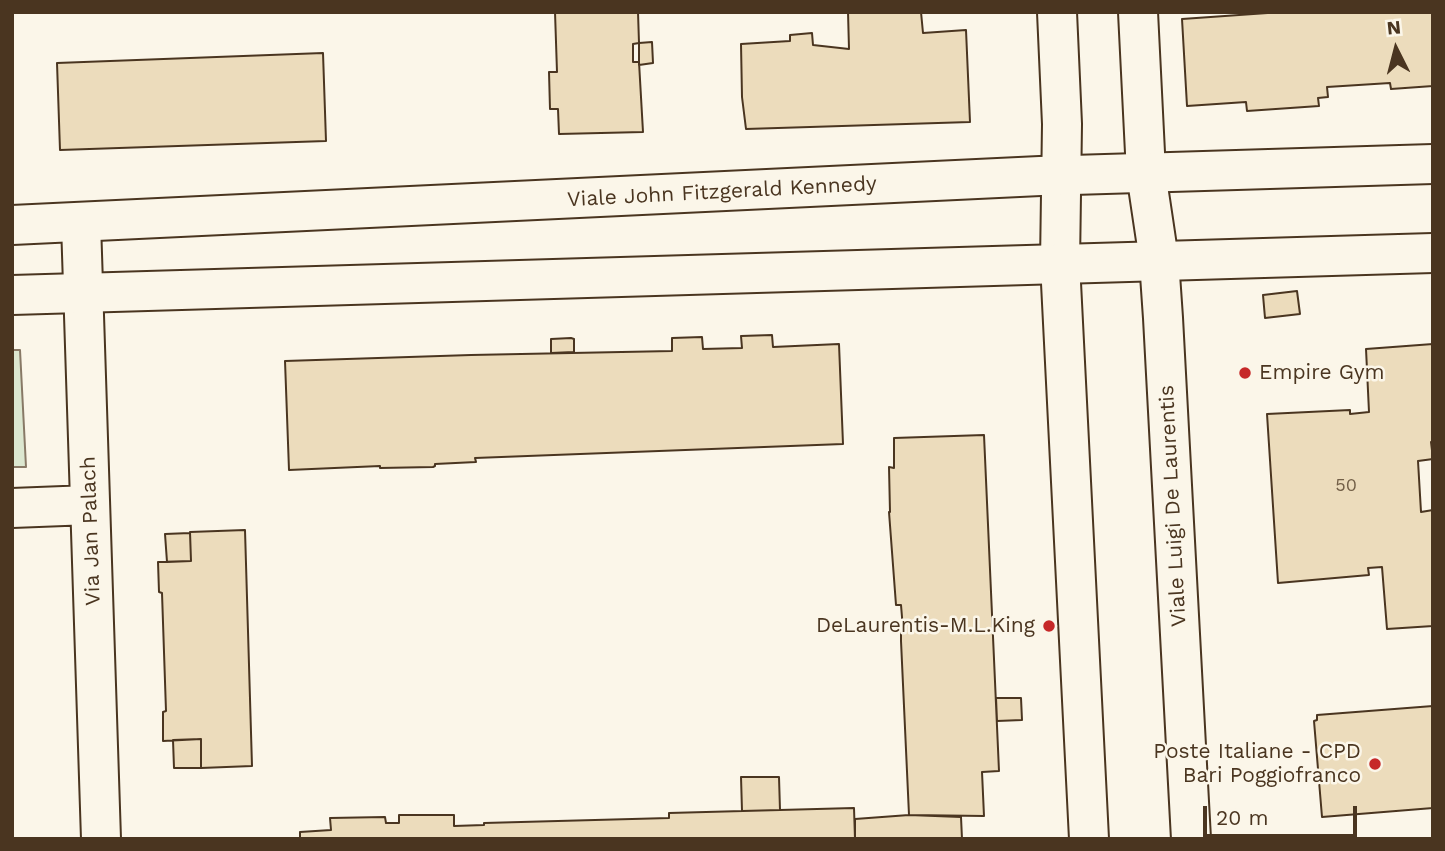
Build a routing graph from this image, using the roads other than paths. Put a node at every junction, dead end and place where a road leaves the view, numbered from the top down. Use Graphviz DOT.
graph roads {
  1 [pos="1057,12"];
  2 [pos="1138,12"];
  3 [pos="1433,164"];
  4 [pos="1146,173"];
  5 [pos="1062,175"];
  6 [pos="82,223"];
  7 [pos="12,225"];
  8 [pos="1433,253"];
  9 [pos="1158,260"];
  10 [pos="1060,263"];
  11 [pos="84,293"];
  12 [pos="12,295"];
  13 [pos="90,505"];
  14 [pos="12,508"];
  15 [pos="101,839"];
  16 [pos="1089,839"];
  17 [pos="1191,839"];
  1 -- 5 [label="main road"];
  2 -- 4 [label="main road, Viale Luigi De Laurentis"];
  3 -- 4 [label="main road, Viale John Fitzgerald Kennedy"];
  4 -- 5 [label="main road, Viale John Fitzgerald Kennedy"];
  4 -- 9 [label="main road, Viale Luigi De Laurentis"];
  5 -- 6 [label="main road, Viale John Fitzgerald Kennedy"];
  5 -- 10 [label="main road"];
  6 -- 7 [label="main road, Viale John Fitzgerald Kennedy"];
  6 -- 11 [label="main road, Via Jan Palach"];
  8 -- 9 [label="main road"];
  9 -- 10 [label="main road"];
  9 -- 17 [label="main road, Viale Luigi De Laurentis"];
  10 -- 11 [label="main road"];
  10 -- 16 [label="main road"];
  11 -- 12 [label="main road"];
  11 -- 13 [label="main road, Via Jan Palach"];
  13 -- 14 [label="main road"];
  13 -- 15 [label="main road, Via Jan Palach"];
}
